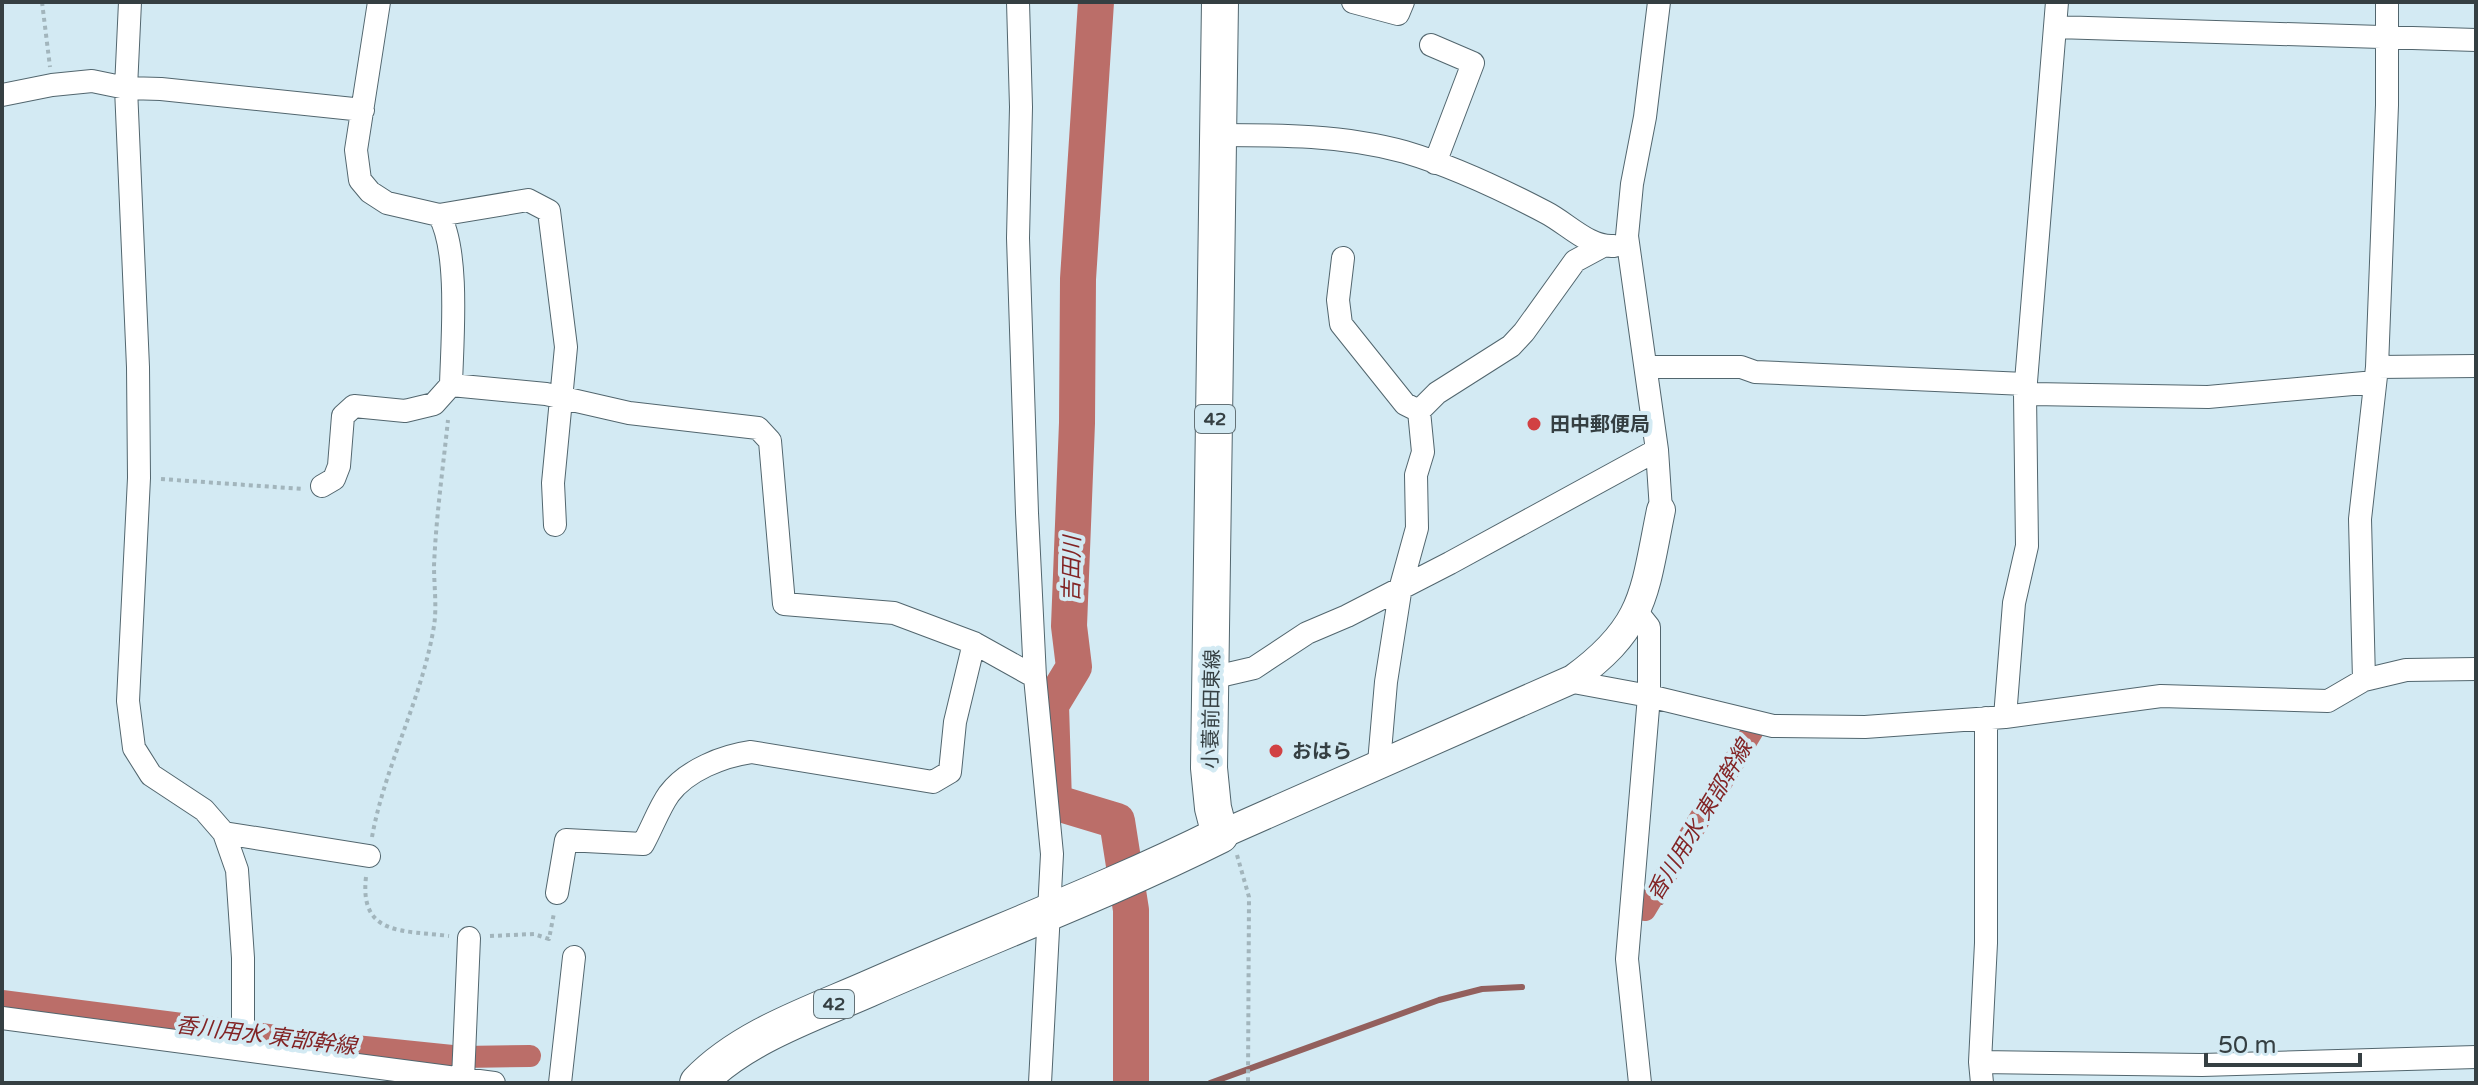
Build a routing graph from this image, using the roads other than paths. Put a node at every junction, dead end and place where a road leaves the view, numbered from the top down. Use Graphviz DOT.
graph roads {
  1 [pos="130,2"];
  2 [pos="379,2"];
  3 [pos="1018,2"];
  4 [pos="1220,2"];
  5 [pos="1353,2"];
  6 [pos="1403,2"];
  7 [pos="1659,2"];
  8 [pos="2057,2"];
  9 [pos="2387,2"];
  10 [pos="2056,27"];
  11 [pos="2388,37"];
  12 [pos="2476,40"];
  13 [pos="1431,45"];
  14 [pos="126,88"];
  15 [pos="2,95"];
  16 [pos="363,110"];
  17 [pos="1218,135"];
  18 [pos="1435,163"];
  19 [pos="439,215"];
  20 [pos="1627,244"];
  21 [pos="1601,247"];
  22 [pos="1343,258"];
  23 [pos="2476,366"];
  24 [pos="1646,367"];
  25 [pos="2376,375"];
  26 [pos="451,385"];
  27 [pos="2025,389"];
  28 [pos="563,399"];
  29 [pos="1419,411"];
  30 [pos="1657,450"];
  31 [pos="322,486"];
  32 [pos="1661,510"];
  33 [pos="555,525"];
  34 [pos="1401,586"];
  35 [pos="1637,612"];
  36 [pos="974,643"];
  37 [pos="2476,669"];
  38 [pos="1035,677"];
  39 [pos="1211,678"];
  40 [pos="2364,680"];
  41 [pos="1568,681"];
  42 [pos="1649,696"];
  43 [pos="1995,718"];
  44 [pos="1379,763"];
  45 [pos="1225,832"];
  46 [pos="224,833"];
  47 [pos="369,856"];
  48 [pos="557,893"];
  49 [pos="1059,908"];
  50 [pos="469,938"];
  51 [pos="574,957"];
  52 [pos="2,1018"];
  53 [pos="243,1038"];
  54 [pos="2476,1057"];
  55 [pos="464,1065"];
  56 [pos="1981,1072"];
  57 [pos="494,1083"];
  58 [pos="560,1083"];
  59 [pos="698,1083"];
  60 [pos="1040,1083"];
  61 [pos="1640,1083"];
  1 -- 14 [label="street"];
  2 -- 16 [label="street"];
  3 -- 38 [label="street"];
  4 -- 17 [label="main road, 小蓑前田東線 / 42"];
  5 -- 6 [label="street"];
  7 -- 20 [label="street"];
  8 -- 10 [label="street"];
  9 -- 11 [label="street"];
  10 -- 11 [label="street"];
  10 -- 27 [label="street"];
  11 -- 12 [label="street"];
  11 -- 25 [label="street"];
  13 -- 18 [label="street"];
  14 -- 15 [label="street"];
  14 -- 16 [label="street"];
  14 -- 46 [label="street"];
  16 -- 19 [label="street"];
  17 -- 18 [label="street"];
  17 -- 39 [label="main road, 小蓑前田東線 / 42"];
  18 -- 21 [label="street"];
  19 -- 26 [label="street"];
  19 -- 28 [label="street"];
  20 -- 21 [label="street"];
  20 -- 24 [label="street"];
  21 -- 29 [label="street"];
  22 -- 29 [label="street"];
  23 -- 25 [label="street"];
  24 -- 27 [label="street"];
  24 -- 30 [label="street"];
  25 -- 27 [label="street"];
  25 -- 40 [label="street"];
  26 -- 28 [label="street"];
  26 -- 31 [label="street"];
  27 -- 43 [label="street"];
  28 -- 33 [label="street"];
  28 -- 36 [label="street"];
  29 -- 34 [label="street"];
  30 -- 32 [label="street"];
  30 -- 34 [label="street"];
  32 -- 35 [label="street"];
  34 -- 39 [label="street"];
  34 -- 44 [label="street"];
  35 -- 41 [label="street"];
  35 -- 42 [label="street"];
  36 -- 38 [label="street"];
  36 -- 48 [label="street"];
  37 -- 40 [label="street"];
  38 -- 49 [label="street"];
  39 -- 45 [label="main road, 小蓑前田東線 / 42"];
  40 -- 43 [label="street"];
  41 -- 42 [label="street"];
  41 -- 44 [label="street"];
  42 -- 43 [label="street"];
  42 -- 61 [label="street"];
  43 -- 56 [label="street"];
  44 -- 45 [label="street"];
  45 -- 49 [label="main road, 42"];
  46 -- 47 [label="street"];
  46 -- 53 [label="street"];
  49 -- 59 [label="main road, 42"];
  49 -- 60 [label="street"];
  50 -- 55 [label="street"];
  51 -- 58 [label="street"];
  52 -- 53 [label="street"];
  53 -- 55 [label="street"];
  54 -- 56 [label="street"];
  55 -- 57 [label="street"];
}
